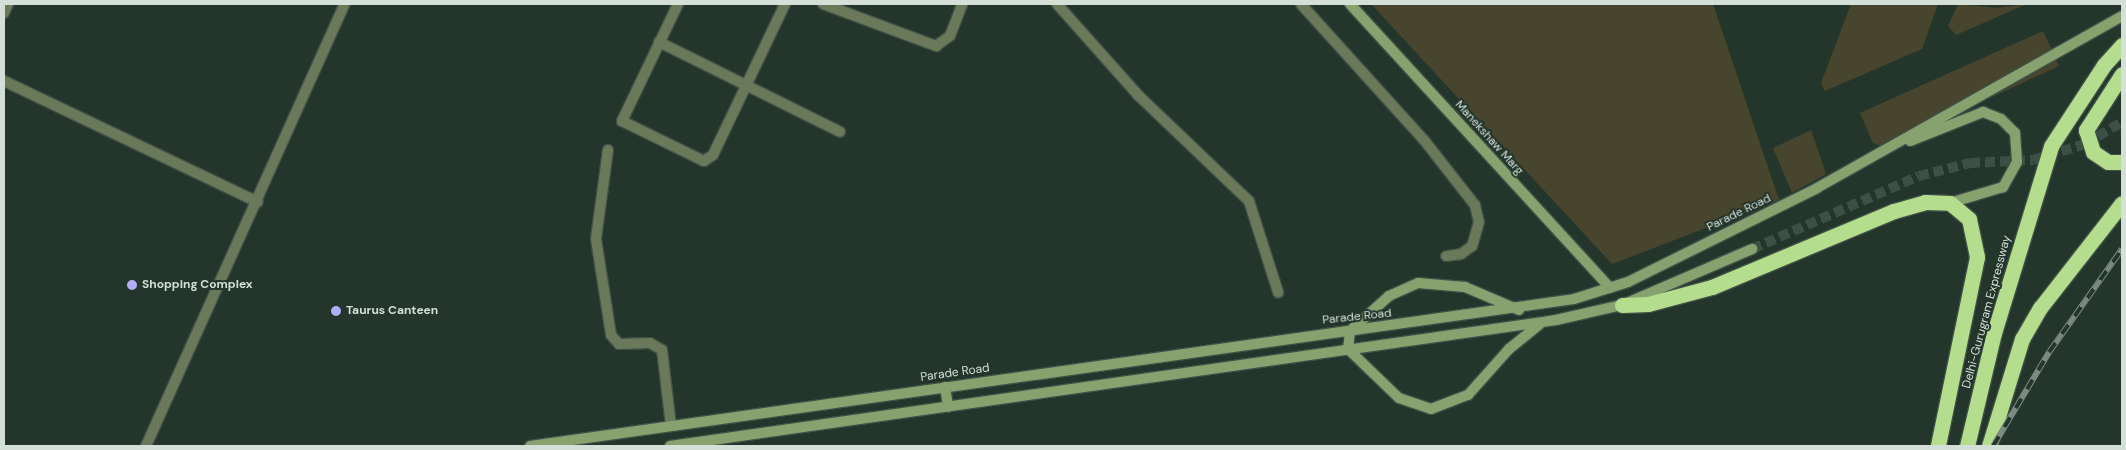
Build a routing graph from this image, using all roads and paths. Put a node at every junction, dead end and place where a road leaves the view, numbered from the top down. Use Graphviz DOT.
graph roads {
  1 [pos="8,4"];
  2 [pos="345,4"];
  3 [pos="678,4"];
  4 [pos="785,4"];
  5 [pos="823,4"];
  6 [pos="962,4"];
  7 [pos="1057,4"];
  8 [pos="1300,4"];
  9 [pos="1350,4"];
  10 [pos="4,13"];
  11 [pos="2122,16"];
  12 [pos="659,42"];
  13 [pos="2122,45"];
  14 [pos="2122,74"];
  15 [pos="4,82"];
  16 [pos="746,85"];
  17 [pos="840,132"];
  18 [pos="608,150"];
  19 [pos="1881,152"];
  20 [pos="2122,162"];
  21 [pos="258,202"];
  22 [pos="1950,203"];
  23 [pos="2122,203"];
  24 [pos="1752,249"];
  25 [pos="1446,256"];
  26 [pos="1610,288"];
  27 [pos="1278,292"];
  28 [pos="1622,305"];
  29 [pos="1520,310"];
  30 [pos="1542,322"];
  31 [pos="1350,331"];
  32 [pos="1348,349"];
  33 [pos="944,387"];
  34 [pos="948,407"];
  35 [pos="671,425"];
  36 [pos="146,446"];
  37 [pos="530,446"];
  38 [pos="670,446"];
  39 [pos="1938,446"];
  40 [pos="1967,446"];
  41 [pos="1989,446"];
  1 -- 10 [label="street"];
  2 -- 21 [label="street"];
  3 -- 12 [label="street"];
  4 -- 16 [label="street"];
  5 -- 6 [label="street"];
  7 -- 27 [label="street"];
  8 -- 25 [label="street"];
  9 -- 26 [label="street, Manekshaw Marg"];
  11 -- 19 [label="street, Parade Road"];
  12 -- 16 [label="street"];
  12 -- 16 [label="street"];
  13 -- 40 [label="highway, Delhi-Gurugram Expressway"];
  14 -- 20 [label="highway"];
  15 -- 21 [label="street"];
  16 -- 17 [label="street"];
  18 -- 35 [label="street"];
  19 -- 22 [label="street"];
  19 -- 26 [label="street, Parade Road"];
  21 -- 36 [label="street"];
  22 -- 28 [label="highway"];
  22 -- 39 [label="highway"];
  23 -- 41 [label="highway"];
  24 -- 28 [label="street"];
  26 -- 29 [label="street, Parade Road"];
  28 -- 30 [label="street"];
  29 -- 31 [label="street, Parade Road"];
  29 -- 31 [label="street"];
  30 -- 32 [label="street"];
  30 -- 32 [label="street"];
  31 -- 32 [label="street"];
  31 -- 33 [label="street, Parade Road"];
  32 -- 34 [label="street"];
  33 -- 34 [label="street"];
  33 -- 35 [label="street, Parade Road"];
  34 -- 38 [label="street"];
  35 -- 37 [label="street, Parade Road"];
}
